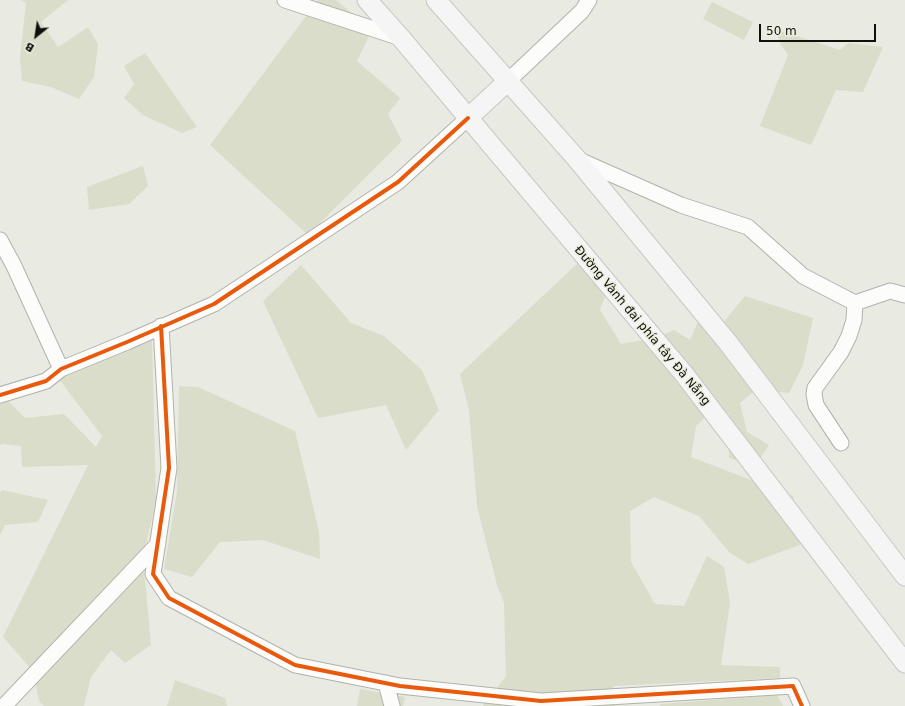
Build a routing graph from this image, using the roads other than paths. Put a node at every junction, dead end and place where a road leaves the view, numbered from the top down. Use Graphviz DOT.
graph roads {
  1 [pos="285,0"];
  2 [pos="367,0"];
  3 [pos="436,0"];
  4 [pos="589,0"];
  5 [pos="402,38"];
  6 [pos="508,81"];
  7 [pos="468,118"];
  8 [pos="576,158"];
  9 [pos="0,240"];
  10 [pos="905,295"];
  11 [pos="855,303"];
  12 [pos="161,326"];
  13 [pos="61,370"];
  14 [pos="0,395"];
  15 [pos="841,442"];
  16 [pos="158,544"];
  17 [pos="905,576"];
  18 [pos="905,663"];
  19 [pos="386,683"];
  20 [pos="4,706"];
  21 [pos="392,706"];
  22 [pos="802,706"];
  1 -- 5 [label="street"];
  2 -- 5 [label="main road, Đường Vành đai phía tây Đà Nẵng"];
  3 -- 6 [label="main road"];
  4 -- 6 [label="street"];
  5 -- 7 [label="main road, Đường Vành đai phía tây Đà Nẵng"];
  6 -- 7 [label="main road"];
  6 -- 8 [label="main road"];
  7 -- 12 [label="street"];
  7 -- 18 [label="main road, Đường Vành đai phía tây Đà Nẵng"];
  8 -- 11 [label="street"];
  8 -- 17 [label="main road"];
  9 -- 13 [label="street"];
  10 -- 11 [label="street"];
  11 -- 15 [label="street"];
  12 -- 13 [label="street"];
  12 -- 16 [label="street"];
  13 -- 14 [label="street"];
  16 -- 19 [label="street"];
  16 -- 20 [label="street"];
  19 -- 21 [label="street"];
  19 -- 22 [label="street"];
}
